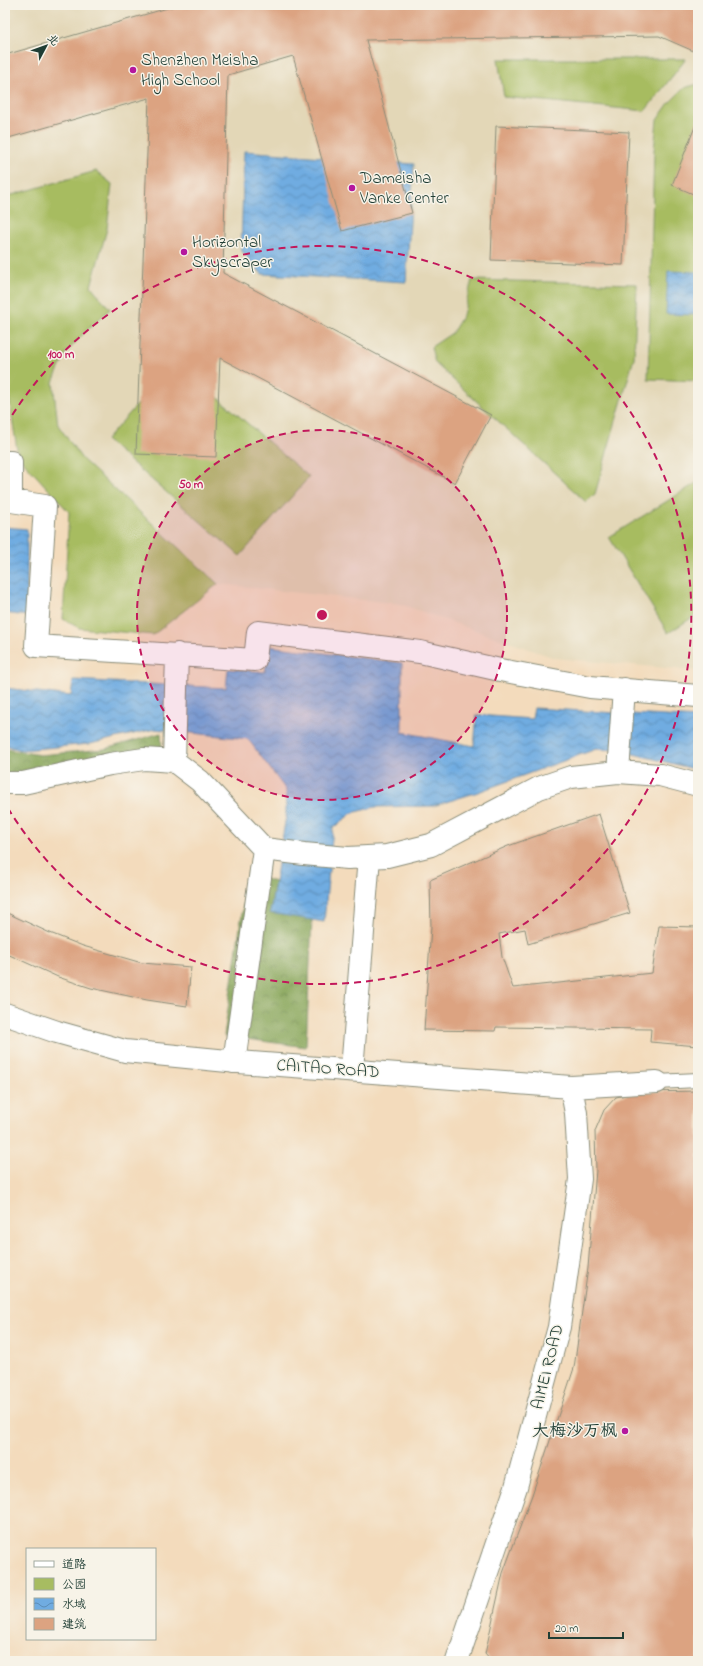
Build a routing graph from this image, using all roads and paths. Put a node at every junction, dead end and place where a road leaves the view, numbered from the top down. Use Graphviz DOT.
graph roads {
  1 [pos="5,462"];
  2 [pos="177,654"];
  3 [pos="624,689"];
  4 [pos="698,696"];
  5 [pos="174,761"];
  6 [pos="618,772"];
  7 [pos="5,783"];
  8 [pos="698,785"];
  9 [pos="264,849"];
  10 [pos="369,857"];
  11 [pos="5,1014"];
  12 [pos="234,1062"];
  13 [pos="352,1070"];
  14 [pos="698,1080"];
  15 [pos="657,1082"];
  16 [pos="571,1087"];
  17 [pos="457,1661"];
  1 -- 2 [label="street"];
  2 -- 3 [label="street"];
  2 -- 5 [label="street"];
  3 -- 4 [label="street"];
  3 -- 6 [label="street"];
  5 -- 7 [label="street"];
  5 -- 9 [label="street"];
  6 -- 8 [label="street"];
  6 -- 10 [label="street"];
  9 -- 10 [label="street"];
  9 -- 12 [label="street"];
  10 -- 13 [label="street"];
  11 -- 12 [label="street, CAITAO ROAD"];
  12 -- 13 [label="street, CAITAO ROAD"];
  13 -- 16 [label="street, CAITAO ROAD"];
  14 -- 15 [label="lane"];
  15 -- 16 [label="street, CAITAO ROAD"];
  16 -- 17 [label="street, AIMEI ROAD"];
}
